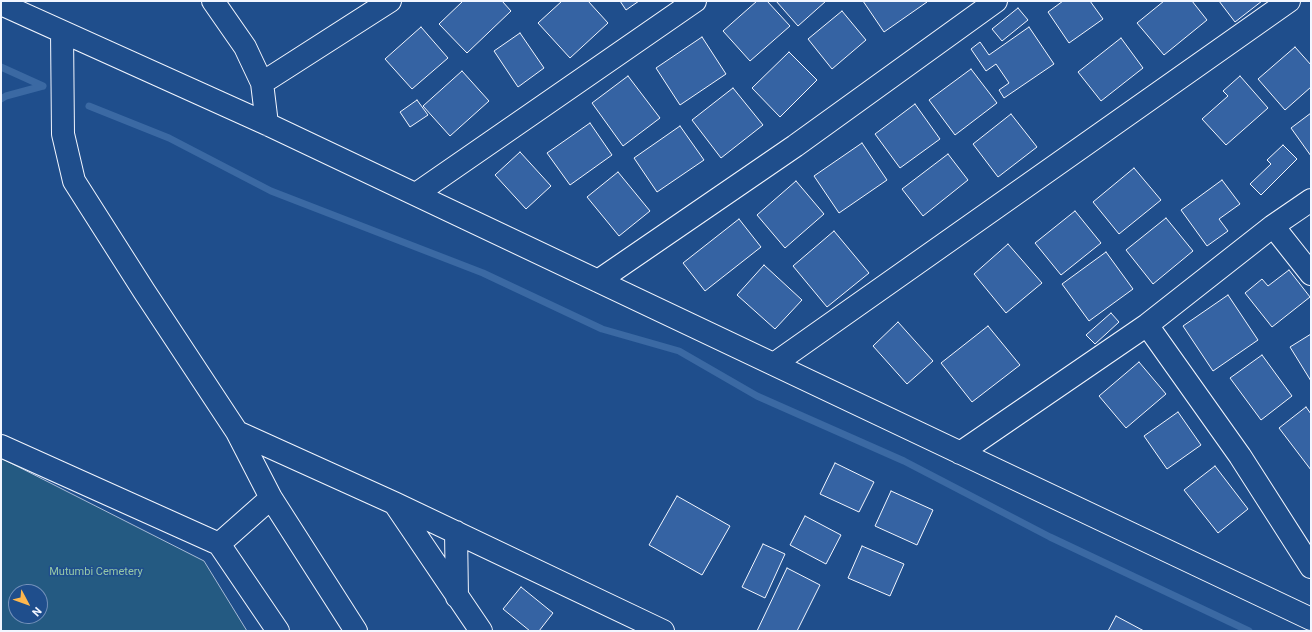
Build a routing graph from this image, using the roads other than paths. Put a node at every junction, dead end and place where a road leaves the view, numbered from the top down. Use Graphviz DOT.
graph roads {
  1 [pos="213,1"];
  2 [pos="390,1"];
  3 [pos="695,1"];
  4 [pos="996,1"];
  5 [pos="1289,1"];
  6 [pos="1,4"];
  7 [pos="62,32"];
  8 [pos="262,83"];
  9 [pos="267,124"];
  10 [pos="416,194"];
  11 [pos="1311,200"];
  12 [pos="1273,226"];
  13 [pos="1311,274"];
  14 [pos="598,281"];
  15 [pos="1147,325"];
  16 [pos="774,364"];
  17 [pos="237,432"];
  18 [pos="1,446"];
  19 [pos="960,453"];
  20 [pos="271,498"];
  21 [pos="394,503"];
  22 [pos="456,532"];
  23 [pos="219,544"];
  24 [pos="1311,567"];
  25 [pos="457,597"];
  26 [pos="1311,619"];
  27 [pos="278,631"];
  28 [pos="356,631"];
  29 [pos="481,631"];
  30 [pos="663,631"];
  1 -- 8 [label="street"];
  2 -- 8 [label="street"];
  3 -- 10 [label="street"];
  4 -- 14 [label="street"];
  5 -- 16 [label="street"];
  6 -- 7 [label="street"];
  7 -- 9 [label="street"];
  7 -- 17 [label="street"];
  8 -- 9 [label="street"];
  9 -- 10 [label="street"];
  10 -- 14 [label="street"];
  11 -- 12 [label="street"];
  12 -- 13 [label="street"];
  12 -- 15 [label="street"];
  14 -- 16 [label="street"];
  15 -- 19 [label="street"];
  15 -- 24 [label="street"];
  16 -- 19 [label="street"];
  17 -- 20 [label="street"];
  17 -- 21 [label="street"];
  18 -- 23 [label="street"];
  19 -- 26 [label="street"];
  20 -- 23 [label="street"];
  20 -- 28 [label="street"];
  21 -- 22 [label="street"];
  21 -- 25 [label="street"];
  22 -- 25 [label="street"];
  22 -- 30 [label="street"];
  23 -- 27 [label="street"];
  25 -- 29 [label="street"];
}
